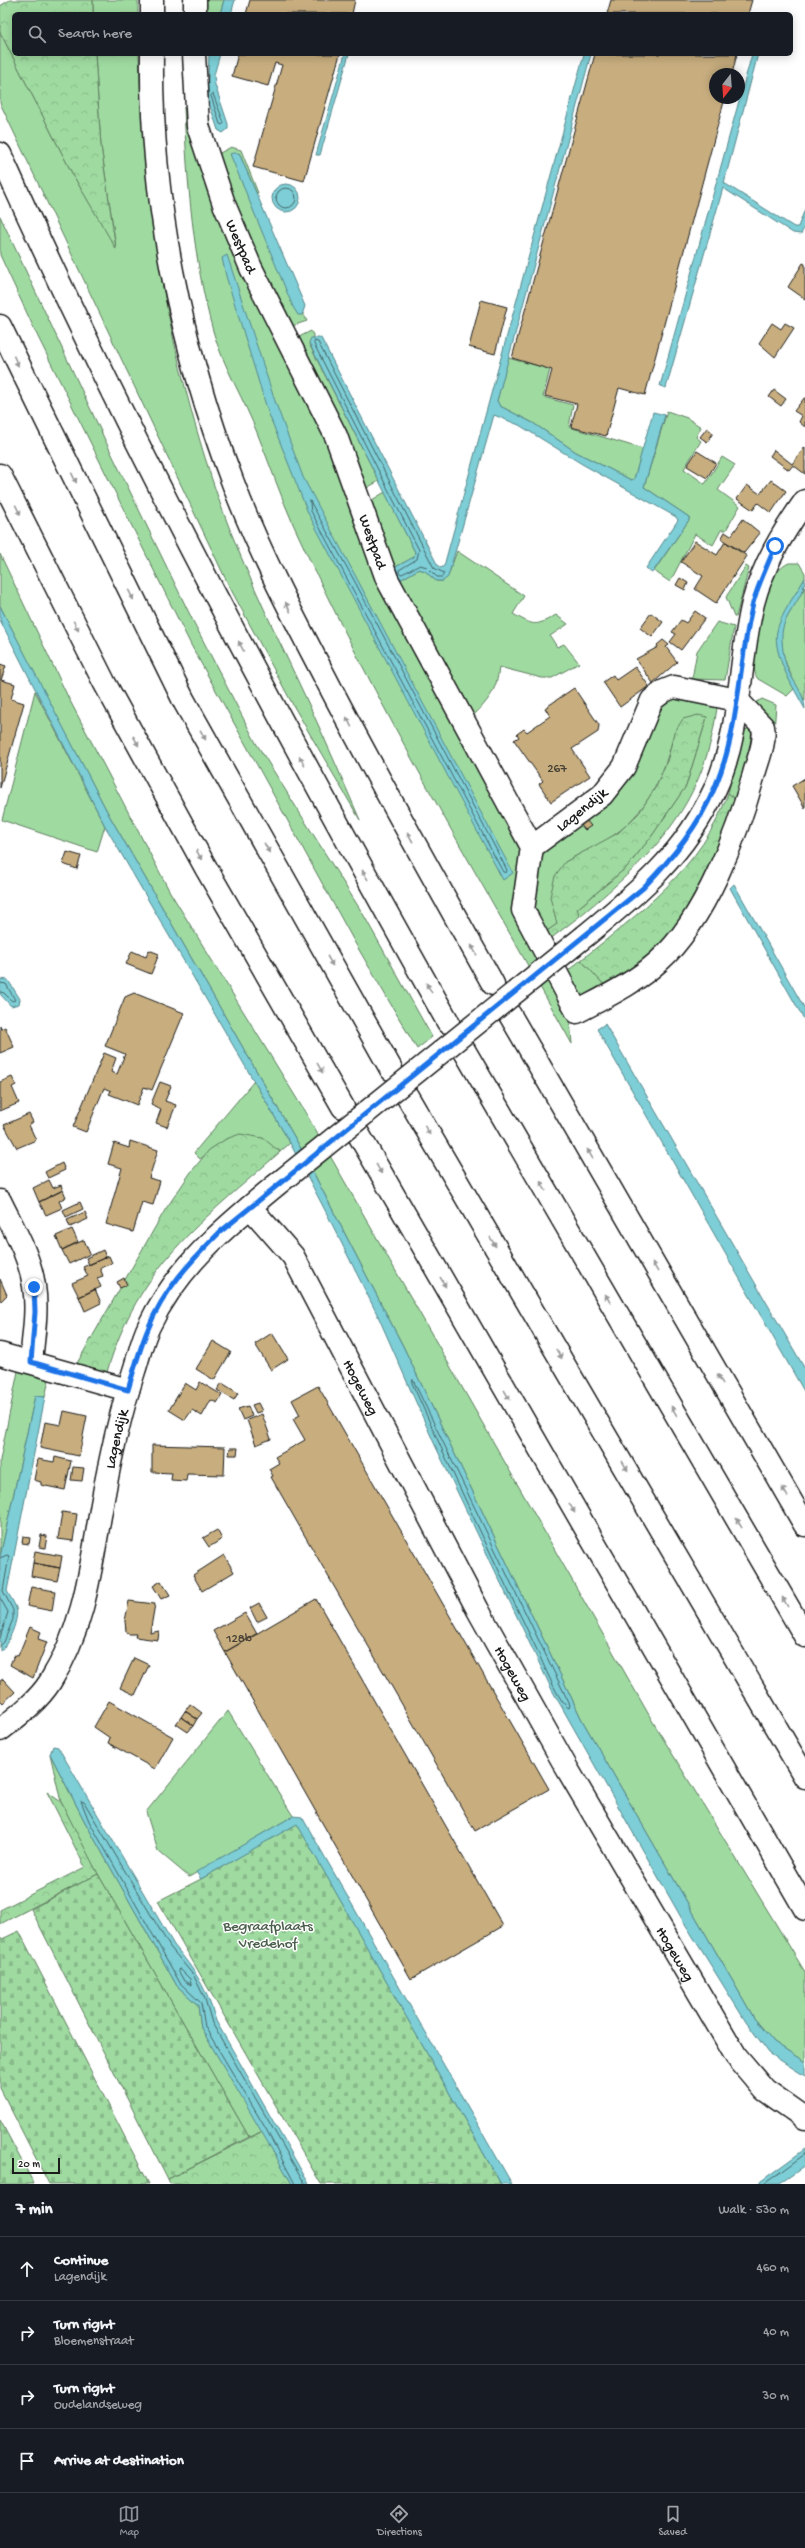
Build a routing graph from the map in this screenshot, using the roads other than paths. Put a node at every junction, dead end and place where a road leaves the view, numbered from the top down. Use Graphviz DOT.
graph roads {
  1 [pos="152,0"];
  2 [pos="195,0"];
  3 [pos="152,12"];
  4 [pos="195,12"];
  5 [pos="152,56"];
  6 [pos="194,56"];
  7 [pos="0,154"];
  8 [pos="0,326"];
  9 [pos="0,475"];
  10 [pos="805,501"];
  11 [pos="737,700"];
  12 [pos="532,847"];
  13 [pos="493,984"];
  14 [pos="510,1015"];
  15 [pos="448,1022"];
  16 [pos="464,1050"];
  17 [pos="391,1069"];
  18 [pos="407,1096"];
  19 [pos="343,1107"];
  20 [pos="359,1135"];
  21 [pos="0,1201"];
  22 [pos="250,1207"];
  23 [pos="0,1354"];
  24 [pos="31,1362"];
  25 [pos="128,1390"];
  26 [pos="805,1525"];
  27 [pos="805,1636"];
  28 [pos="0,1730"];
  29 [pos="805,1777"];
  30 [pos="805,1909"];
  31 [pos="805,2118"];
  1 -- 3 [label="main road"];
  2 -- 4 [label="main road"];
  13 -- 5 [label="main road, one-way"];
  6 -- 12 [label="main road, Westpad"];
  15 -- 7 [label="main road, one-way"];
  8 -- 17 [label="main road, one-way"];
  9 -- 19 [label="main road, one-way"];
  10 -- 11 [label="main road, Lagendijk"];
  11 -- 12 [label="main road, Lagendijk"];
  11 -- 12 [label="main road"];
  11 -- 22 [label="main road, Lagendijk, bridge"];
  26 -- 14 [label="main road, one-way"];
  27 -- 16 [label="main road, one-way"];
  18 -- 29 [label="main road, one-way"];
  20 -- 30 [label="main road, one-way"];
  21 -- 24 [label="main road"];
  22 -- 25 [label="main road, Lagendijk"];
  22 -- 31 [label="main road, Hogeweg"];
  23 -- 24 [label="main road"];
  24 -- 25 [label="main road"];
  25 -- 28 [label="main road, Lagendijk"];
}
